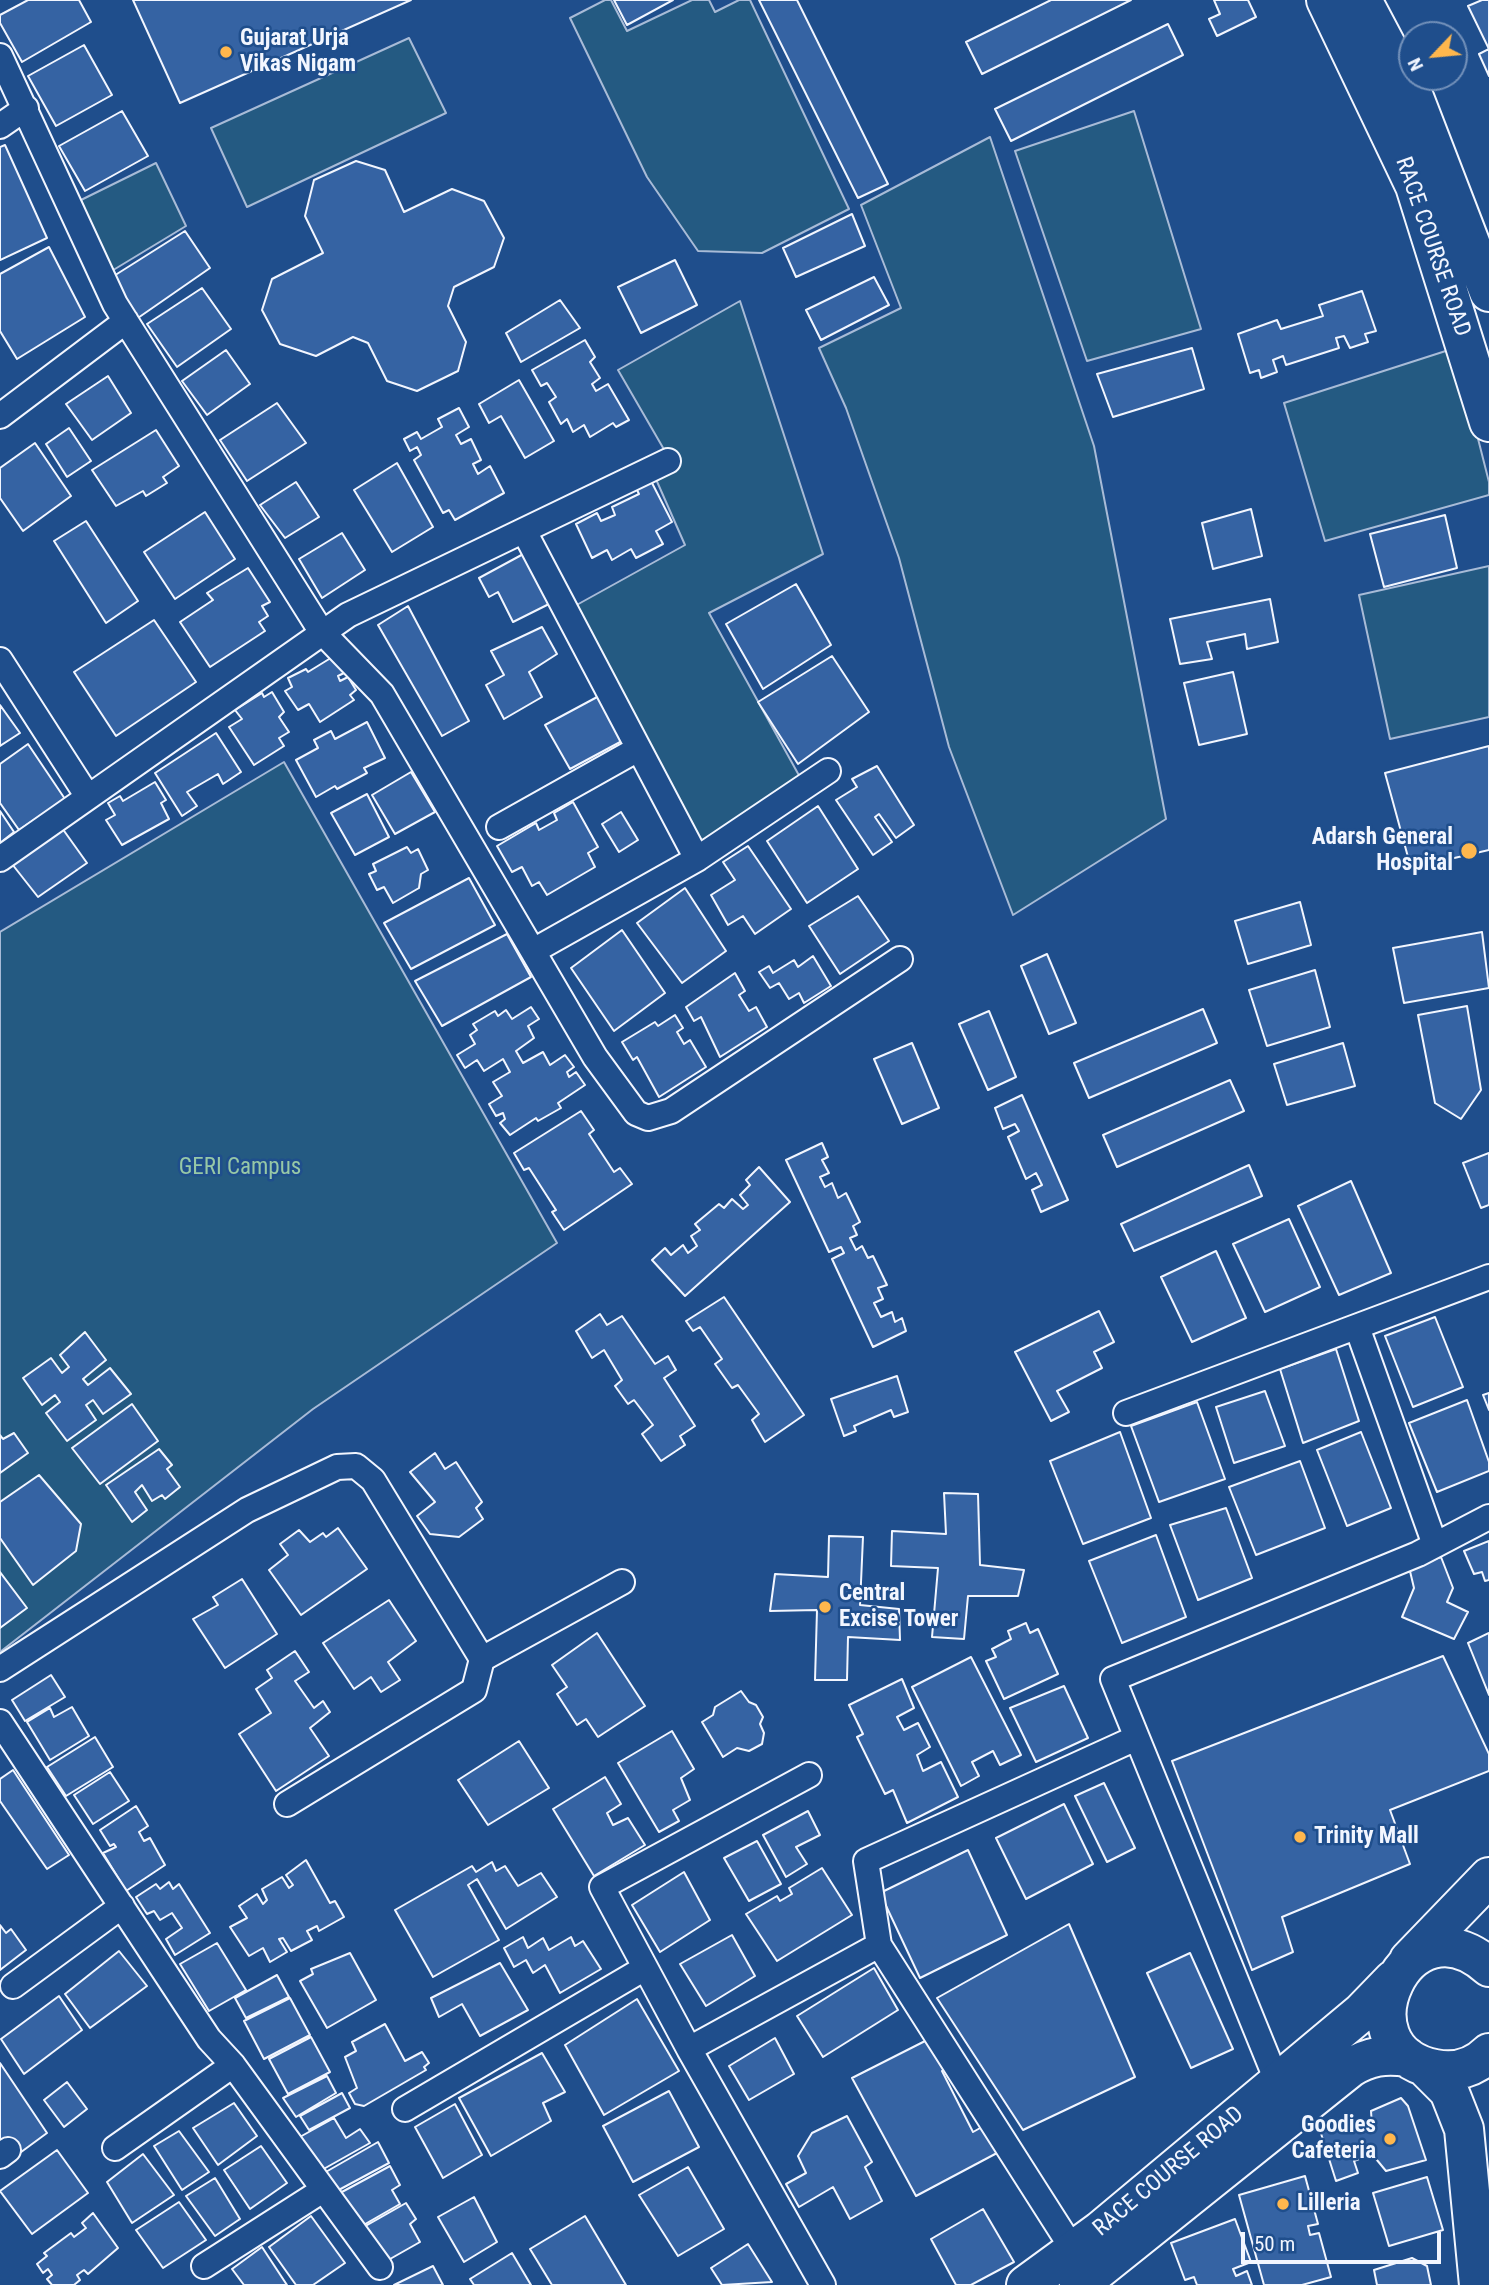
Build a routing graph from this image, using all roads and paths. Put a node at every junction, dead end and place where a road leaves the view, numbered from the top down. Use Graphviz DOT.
graph roads {
  1 [pos="1326,0"];
  2 [pos="1362,0"];
  3 [pos="0,56"];
  4 [pos="26,108"];
  5 [pos="0,126"];
  6 [pos="1489,292"];
  7 [pos="126,321"];
  8 [pos="0,416"];
  9 [pos="1489,422"];
  10 [pos="668,461"];
  11 [pos="524,531"];
  12 [pos="321,631"];
  13 [pos="0,660"];
  14 [pos="638,749"];
  15 [pos="828,771"];
  16 [pos="88,797"];
  17 [pos="499,827"];
  18 [pos="0,859"];
  19 [pos="697,859"];
  20 [pos="535,950"];
  21 [pos="900,959"];
  22 [pos="1489,1277"];
  23 [pos="1357,1327"];
  24 [pos="1126,1412"];
  25 [pos="1489,1517"];
  26 [pos="1435,1545"];
  27 [pos="622,1582"];
  28 [pos="482,1659"];
  29 [pos="0,1669"];
  30 [pos="0,1722"];
  31 [pos="1136,1738"];
  32 [pos="809,1775"];
  33 [pos="287,1804"];
  34 [pos="1489,1877"];
  35 [pos="122,1906"];
  36 [pos="879,1945"];
  37 [pos="1489,1967"];
  38 [pos="645,1968"];
  39 [pos="1399,1972"];
  40 [pos="13,1986"];
  41 [pos="689,2049"];
  42 [pos="1489,2053"];
  43 [pos="1416,2062"];
  44 [pos="233,2065"];
  45 [pos="1317,2071"];
  46 [pos="1277,2081"];
  47 [pos="405,2109"];
  48 [pos="115,2148"];
  49 [pos="323,2190"];
  50 [pos="1096,2263"];
  51 [pos="204,2266"];
  52 [pos="380,2267"];
  53 [pos="823,2285"];
  54 [pos="1026,2285"];
  55 [pos="1479,2285"];
  1 -- 9 [label="main road, RACE COURSE ROAD"];
  2 -- 6 [label="main road, RACE COURSE ROAD"];
  3 -- 4 [label="street"];
  4 -- 5 [label="street"];
  4 -- 7 [label="street"];
  7 -- 8 [label="street"];
  7 -- 12 [label="street"];
  10 -- 11 [label="street"];
  11 -- 12 [label="street"];
  11 -- 14 [label="street"];
  12 -- 16 [label="street"];
  12 -- 20 [label="street"];
  13 -- 16 [label="street"];
  14 -- 17 [label="street"];
  14 -- 19 [label="street"];
  15 -- 19 [label="street"];
  16 -- 18 [label="street"];
  19 -- 20 [label="street"];
  20 -- 21 [label="street"];
  22 -- 23 [label="street"];
  23 -- 24 [label="street"];
  23 -- 26 [label="street"];
  25 -- 26 [label="street"];
  26 -- 31 [label="street"];
  27 -- 28 [label="street"];
  28 -- 29 [label="street"];
  28 -- 33 [label="street"];
  30 -- 35 [label="street"];
  31 -- 36 [label="street"];
  31 -- 46 [label="street"];
  32 -- 38 [label="street"];
  34 -- 39 [label="main road"];
  35 -- 40 [label="street"];
  35 -- 44 [label="street"];
  36 -- 41 [label="street"];
  36 -- 50 [label="street"];
  37 -- 39 [label="main road"];
  38 -- 41 [label="street"];
  38 -- 47 [label="street"];
  39 -- 43 [label="main road"];
  39 -- 45 [label="main road"];
  41 -- 53 [label="street"];
  42 -- 43 [label="main road"];
  43 -- 45 [label="main road"];
  43 -- 55 [label="main road"];
  44 -- 48 [label="street"];
  44 -- 49 [label="street"];
  45 -- 46 [label="main road, RACE COURSE ROAD"];
  45 -- 50 [label="main road, RACE COURSE ROAD"];
  46 -- 50 [label="main road, RACE COURSE ROAD"];
  49 -- 51 [label="street"];
  49 -- 52 [label="street"];
  50 -- 54 [label="main road, RACE COURSE ROAD"];
}
